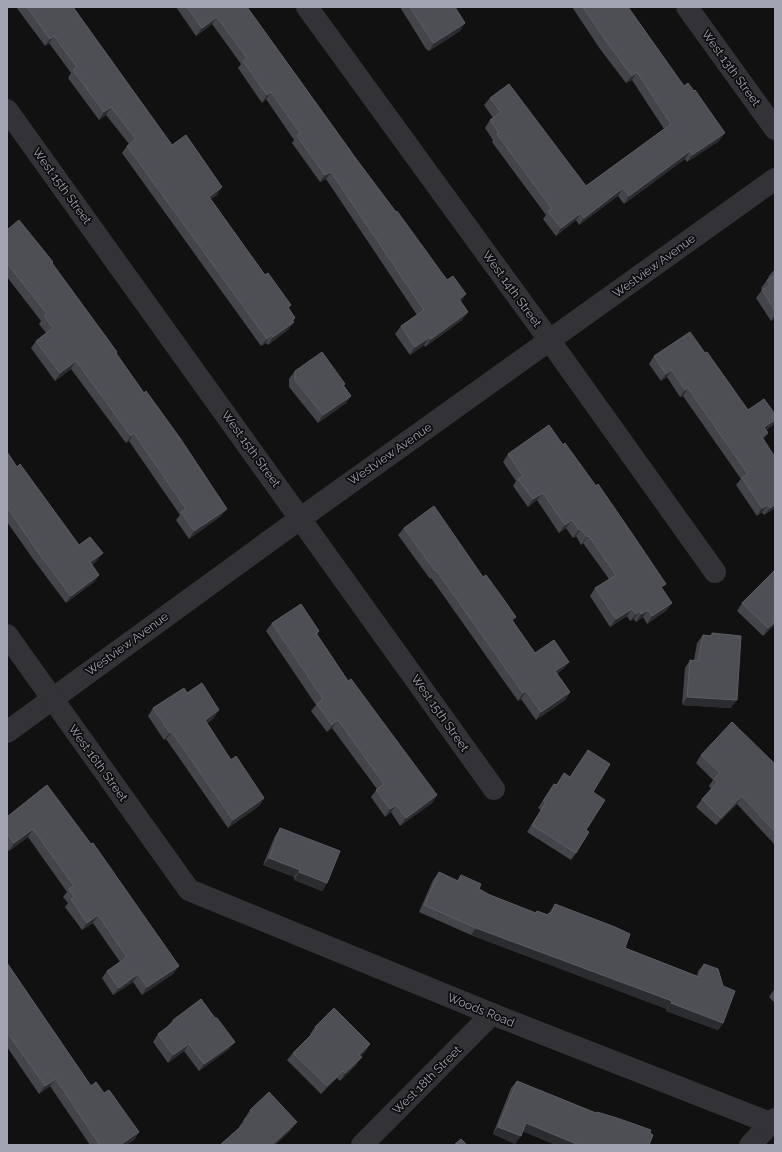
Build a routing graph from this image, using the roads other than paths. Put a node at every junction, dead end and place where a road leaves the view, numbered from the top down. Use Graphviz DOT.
graph roads {
  1 [pos="307,7"];
  2 [pos="687,7"];
  3 [pos="7,110"];
  4 [pos="775,129"];
  5 [pos="775,179"];
  6 [pos="550,341"];
  7 [pos="301,518"];
  8 [pos="715,572"];
  9 [pos="7,635"];
  10 [pos="52,698"];
  11 [pos="7,732"];
  12 [pos="494,789"];
  13 [pos="189,890"];
  14 [pos="492,1014"];
  15 [pos="774,1122"];
  16 [pos="362,1145"];
  17 [pos="750,1145"];
  1 -- 6 [label="street, West 14th Street"];
  2 -- 4 [label="street, West 13th Street"];
  3 -- 7 [label="street, West 15th Street"];
  5 -- 6 [label="street, Westview Avenue"];
  6 -- 7 [label="street, Westview Avenue"];
  6 -- 8 [label="street, West 14th Street"];
  7 -- 10 [label="street, Westview Avenue"];
  7 -- 12 [label="street, West 15th Street"];
  9 -- 10 [label="street, West 16th Street"];
  10 -- 11 [label="street, Westview Avenue"];
  10 -- 13 [label="street, West 16th Street"];
  13 -- 14 [label="street, Woods Road"];
  14 -- 15 [label="street, Woods Road"];
  14 -- 16 [label="street, West 18th Street"];
  15 -- 17 [label="street"];
}
